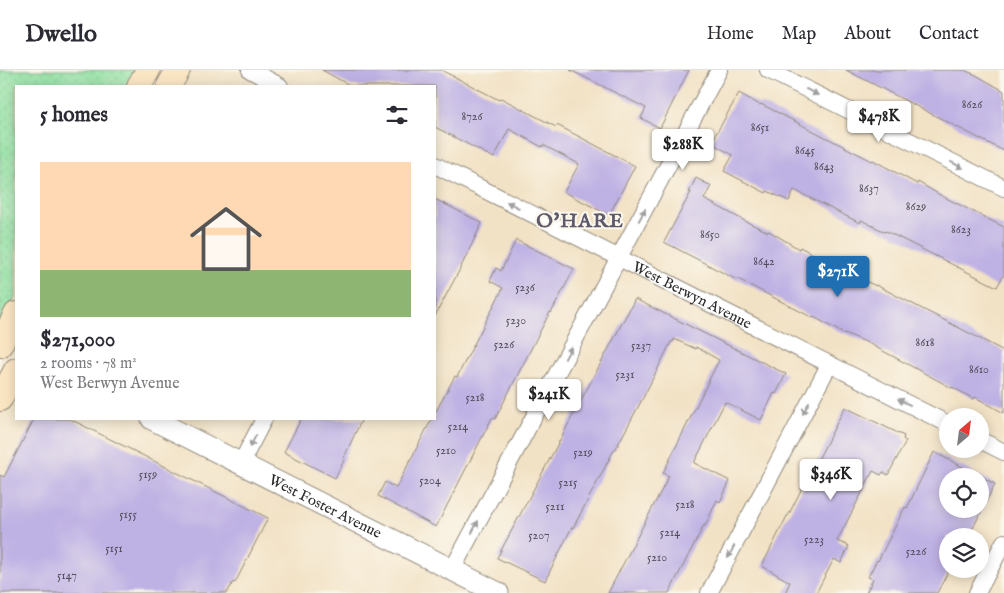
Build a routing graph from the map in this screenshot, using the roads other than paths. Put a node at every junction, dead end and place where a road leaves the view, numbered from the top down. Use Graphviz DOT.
graph roads {
  1 [pos="148,70"];
  2 [pos="178,70"];
  3 [pos="250,70"];
  4 [pos="719,70"];
  5 [pos="768,70"];
  6 [pos="140,85"];
  7 [pos="170,85"];
  8 [pos="278,85"];
  9 [pos="436,166"];
  10 [pos="1004,188"];
  11 [pos="619,258"];
  12 [pos="15,317"];
  13 [pos="6,345"];
  14 [pos="829,365"];
  15 [pos="15,372"];
  16 [pos="0,399"];
  17 [pos="154,420"];
  18 [pos="263,420"];
  19 [pos="939,420"];
  20 [pos="989,444"];
  21 [pos="1004,452"];
  22 [pos="241,463"];
  23 [pos="1004,542"];
  24 [pos="452,570"];
  25 [pos="498,593"];
  26 [pos="709,593"];
  27 [pos="977,593"];
  1 -- 6 [label="main road"];
  2 -- 7 [label="main road"];
  3 -- 8 [label="street"];
  11 -- 4 [label="street, one-way"];
  5 -- 10 [label="street, one-way"];
  11 -- 9 [label="street, West Berwyn Avenue, one-way"];
  11 -- 14 [label="street, West Berwyn Avenue"];
  24 -- 11 [label="street, one-way"];
  12 -- 13 [label="main road"];
  19 -- 14 [label="street, West Berwyn Avenue, one-way"];
  14 -- 26 [label="street, one-way"];
  15 -- 16 [label="main road"];
  17 -- 22 [label="street, West Foster Avenue"];
  18 -- 22 [label="street, one-way"];
  20 -- 21 [label="street"];
  22 -- 24 [label="street, West Foster Avenue"];
  23 -- 27 [label="street"];
  24 -- 25 [label="street, West Foster Avenue"];
}
